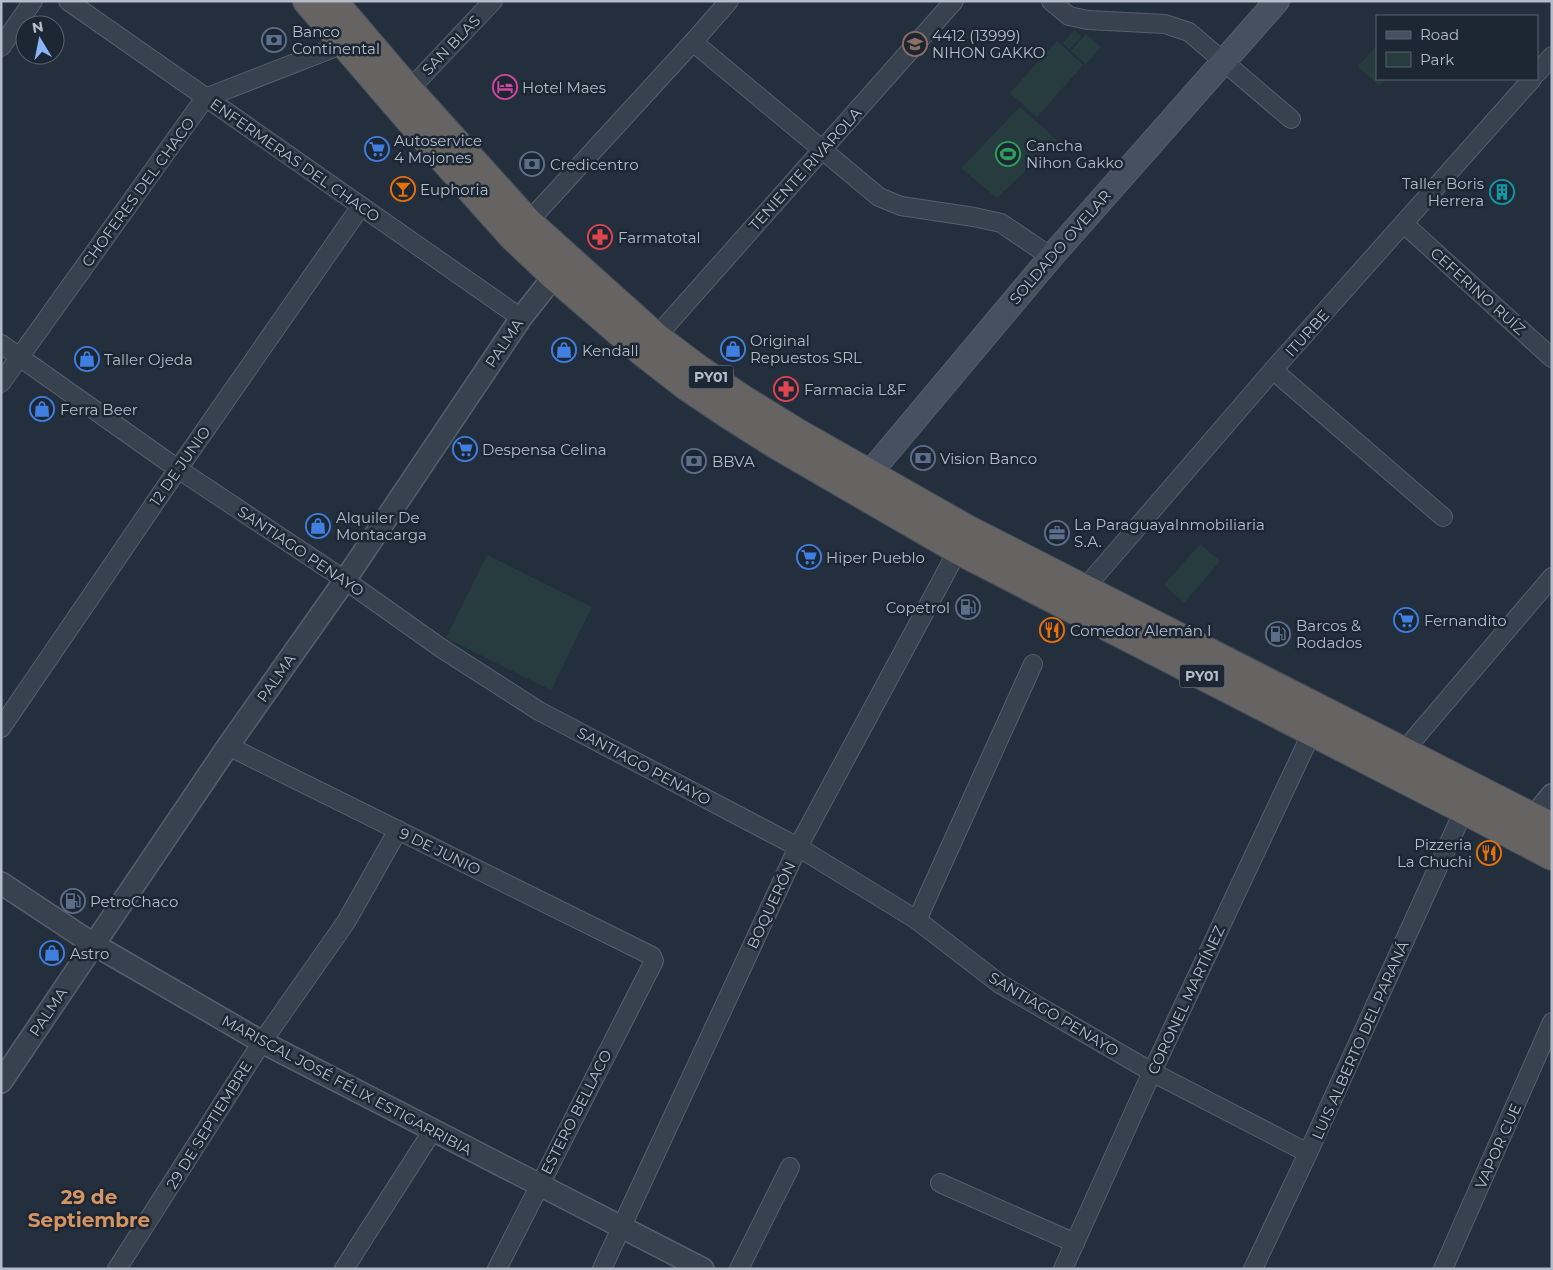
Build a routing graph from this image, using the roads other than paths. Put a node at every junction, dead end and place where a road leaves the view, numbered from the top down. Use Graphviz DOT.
graph roads {
  1 [pos="33,1"];
  2 [pos="68,1"];
  3 [pos="307,1"];
  4 [pos="334,1"];
  5 [pos="493,1"];
  6 [pos="728,1"];
  7 [pos="954,1"];
  8 [pos="1051,1"];
  9 [pos="1277,1"];
  10 [pos="693,42"];
  11 [pos="344,44"];
  12 [pos="1,47"];
  13 [pos="1552,56"];
  14 [pos="1224,60"];
  15 [pos="1538,72"];
  16 [pos="1531,80"];
  17 [pos="409,90"];
  18 [pos="205,98"];
  19 [pos="1291,119"];
  20 [pos="822,149"];
  21 [pos="361,206"];
  22 [pos="528,222"];
  23 [pos="1404,224"];
  24 [pos="1051,256"];
  25 [pos="554,276"];
  26 [pos="521,318"];
  27 [pos="656,337"];
  28 [pos="1,344"];
  29 [pos="19,357"];
  30 [pos="1552,358"];
  31 [pos="1273,370"];
  32 [pos="1,383"];
  33 [pos="178,469"];
  34 [pos="862,483"];
  35 [pos="1444,518"];
  36 [pos="958,550"];
  37 [pos="1552,577"];
  38 [pos="345,580"];
  39 [pos="1084,589"];
  40 [pos="1033,664"];
  41 [pos="1,728"];
  42 [pos="1312,732"];
  43 [pos="228,746"];
  44 [pos="1403,752"];
  45 [pos="1552,795"];
  46 [pos="1464,810"];
  47 [pos="1543,822"];
  48 [pos="398,830"];
  49 [pos="798,847"];
  50 [pos="1552,856"];
  51 [pos="1,884"];
  52 [pos="917,920"];
  53 [pos="93,944"];
  54 [pos="652,956"];
  55 [pos="1552,1022"];
  56 [pos="262,1042"];
  57 [pos="1152,1072"];
  58 [pos="1,1082"];
  59 [pos="433,1130"];
  60 [pos="1308,1153"];
  61 [pos="790,1167"];
  62 [pos="940,1184"];
  63 [pos="540,1185"];
  64 [pos="622,1228"];
  65 [pos="1075,1242"];
  66 [pos="701,1268"];
  67 [pos="117,1269"];
  68 [pos="344,1269"];
  69 [pos="497,1269"];
  70 [pos="602,1269"];
  71 [pos="739,1269"];
  72 [pos="1064,1269"];
  73 [pos="1253,1269"];
  74 [pos="1443,1269"];
  1 -- 12 [label="street"];
  2 -- 18 [label="street, ENFERMERAS DEL CHACO"];
  3 -- 11 [label="highway, PY01"];
  4 -- 17 [label="highway, PY01"];
  5 -- 17 [label="street, SAN BLAS"];
  6 -- 10 [label="street"];
  7 -- 20 [label="street, TENIENTE RIVAROLA"];
  8 -- 14 [label="street"];
  9 -- 14 [label="main road, SOLDADO OVELAR"];
  10 -- 20 [label="street"];
  10 -- 22 [label="street"];
  11 -- 18 [label="street"];
  11 -- 25 [label="highway, PY01"];
  13 -- 15 [label="street"];
  14 -- 19 [label="street"];
  14 -- 24 [label="main road, SOLDADO OVELAR"];
  16 -- 23 [label="street, ITURBE"];
  17 -- 22 [label="highway, PY01"];
  18 -- 21 [label="street, ENFERMERAS DEL CHACO"];
  18 -- 29 [label="street, CHOFERES DEL CHACO"];
  20 -- 24 [label="street"];
  20 -- 27 [label="street, TENIENTE RIVAROLA"];
  21 -- 26 [label="street, ENFERMERAS DEL CHACO"];
  21 -- 33 [label="street, 12 DE JUNIO"];
  22 -- 27 [label="highway, PY01"];
  23 -- 30 [label="street, CEFERINO RUÍZ"];
  23 -- 31 [label="street, ITURBE"];
  24 -- 34 [label="main road, SOLDADO OVELAR"];
  25 -- 26 [label="street, PALMA"];
  25 -- 34 [label="highway, PY01"];
  26 -- 38 [label="street, PALMA"];
  27 -- 34 [label="highway, PY01"];
  28 -- 29 [label="street, SANTIAGO PENAYO"];
  29 -- 32 [label="street, CHOFERES DEL CHACO"];
  29 -- 33 [label="street, SANTIAGO PENAYO"];
  31 -- 35 [label="street"];
  31 -- 39 [label="street, ITURBE"];
  33 -- 38 [label="street, SANTIAGO PENAYO"];
  33 -- 41 [label="street, 12 DE JUNIO"];
  34 -- 36 [label="highway, PY01"];
  34 -- 39 [label="highway, PY01"];
  36 -- 42 [label="highway, PY01"];
  36 -- 49 [label="street, BOQUERÓN"];
  37 -- 44 [label="street"];
  38 -- 43 [label="street, PALMA"];
  38 -- 49 [label="street, SANTIAGO PENAYO"];
  39 -- 44 [label="highway, PY01"];
  40 -- 52 [label="street"];
  42 -- 46 [label="highway, PY01"];
  42 -- 57 [label="street, CORONEL MARTÍNEZ"];
  43 -- 48 [label="street, 9 DE JUNIO"];
  43 -- 53 [label="street, PALMA"];
  44 -- 47 [label="highway, PY01"];
  45 -- 47 [label="street"];
  46 -- 50 [label="highway, PY01"];
  46 -- 60 [label="street, LUIS ALBERTO DEL PARANÁ"];
  48 -- 54 [label="street, 9 DE JUNIO"];
  48 -- 56 [label="street, 29 DE SEPTIEMBRE"];
  49 -- 52 [label="street, SANTIAGO PENAYO"];
  49 -- 64 [label="street, BOQUERÓN"];
  51 -- 53 [label="street, MARISCAL JOSÉ FÉLIX ESTIGARRIBIA"];
  52 -- 57 [label="street, SANTIAGO PENAYO"];
  53 -- 56 [label="street, MARISCAL JOSÉ FÉLIX ESTIGARRIBIA"];
  53 -- 58 [label="street, PALMA"];
  54 -- 63 [label="street, ESTERO BELLACO"];
  55 -- 74 [label="street, VAPOR CUE"];
  56 -- 59 [label="street, MARISCAL JOSÉ FÉLIX ESTIGARRIBIA"];
  56 -- 67 [label="street, 29 DE SEPTIEMBRE"];
  57 -- 60 [label="street, SANTIAGO PENAYO"];
  57 -- 65 [label="street, CORONEL MARTÍNEZ"];
  59 -- 63 [label="street, MARISCAL JOSÉ FÉLIX ESTIGARRIBIA"];
  59 -- 68 [label="street"];
  60 -- 73 [label="street, LUIS ALBERTO DEL PARANÁ"];
  61 -- 71 [label="street"];
  62 -- 65 [label="street"];
  63 -- 64 [label="street, MARISCAL JOSÉ FÉLIX ESTIGARRIBIA"];
  63 -- 69 [label="street, ESTERO BELLACO"];
  64 -- 66 [label="street, MARISCAL JOSÉ FÉLIX ESTIGARRIBIA"];
  64 -- 70 [label="street, BOQUERÓN"];
  65 -- 72 [label="street, CORONEL MARTÍNEZ"];
}
